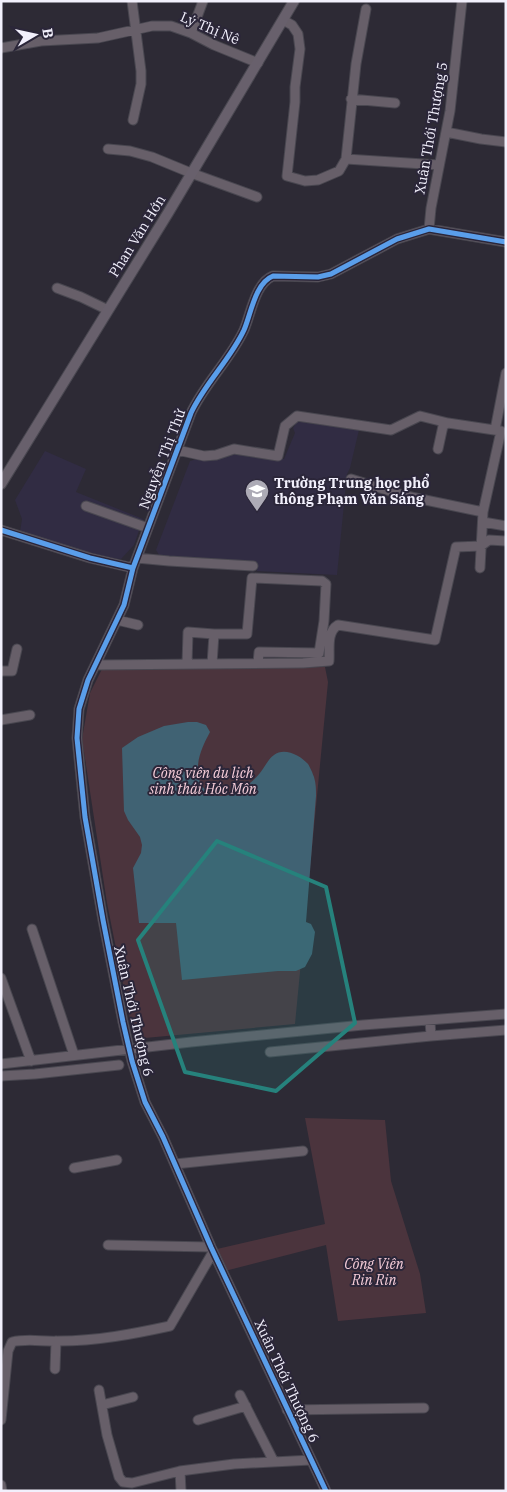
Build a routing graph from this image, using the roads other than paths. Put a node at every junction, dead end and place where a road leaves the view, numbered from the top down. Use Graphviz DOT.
graph roads {
  1 [pos="132,1"];
  2 [pos="203,1"];
  3 [pos="294,1"];
  4 [pos="462,1"];
  5 [pos="366,8"];
  6 [pos="283,20"];
  7 [pos="136,28"];
  8 [pos="191,33"];
  9 [pos="1,48"];
  10 [pos="258,63"];
  11 [pos="351,100"];
  12 [pos="395,103"];
  13 [pos="133,120"];
  14 [pos="446,132"];
  15 [pos="506,142"];
  16 [pos="108,149"];
  17 [pos="346,160"];
  18 [pos="440,165"];
  19 [pos="191,173"];
  20 [pos="257,197"];
  21 [pos="429,229"];
  22 [pos="506,242"];
  23 [pos="57,288"];
  24 [pos="108,310"];
  25 [pos="506,373"];
  26 [pos="448,423"];
  27 [pos="495,430"];
  28 [pos="438,449"];
  29 [pos="177,450"];
  30 [pos="352,479"];
  31 [pos="1,484"];
  32 [pos="86,506"];
  33 [pos="483,517"];
  34 [pos="506,526"];
  35 [pos="148,528"];
  36 [pos="1,530"];
  37 [pos="506,541"];
  38 [pos="481,546"];
  39 [pos="137,558"];
  40 [pos="253,566"];
  41 [pos="133,568"];
  42 [pos="480,568"];
  43 [pos="117,620"];
  44 [pos="138,625"];
  45 [pos="214,634"];
  46 [pos="17,648"];
  47 [pos="258,663"];
  48 [pos="187,664"];
  49 [pos="212,664"];
  50 [pos="96,665"];
  51 [pos="1,671"];
  52 [pos="30,715"];
  53 [pos="1,720"];
  54 [pos="32,929"];
  55 [pos="1,978"];
  56 [pos="506,1014"];
  57 [pos="430,1021"];
  58 [pos="506,1030"];
  59 [pos="431,1036"];
  60 [pos="130,1049"];
  61 [pos="270,1052"];
  62 [pos="74,1055"];
  63 [pos="31,1061"];
  64 [pos="1,1064"];
  65 [pos="119,1065"];
  66 [pos="1,1076"];
  67 [pos="303,1151"];
  68 [pos="117,1160"];
  69 [pos="175,1164"];
  70 [pos="74,1168"];
  71 [pos="108,1245"];
  72 [pos="212,1249"];
  73 [pos="56,1341"];
  74 [pos="55,1369"];
  75 [pos="99,1390"];
  76 [pos="240,1395"];
  77 [pos="133,1397"];
  78 [pos="102,1405"];
  79 [pos="246,1406"];
  80 [pos="424,1408"];
  81 [pos="287,1410"];
  82 [pos="1,1420"];
  83 [pos="198,1420"];
  84 [pos="311,1460"];
  85 [pos="274,1462"];
  86 [pos="180,1471"];
  87 [pos="1,1485"];
  88 [pos="2,1491"];
  89 [pos="181,1491"];
  90 [pos="326,1491"];
  1 -- 7 [label="street"];
  2 -- 8 [label="street"];
  3 -- 6 [label="main road, Phan Văn Hớn"];
  4 -- 14 [label="street, Xuân Thới Thượng 5"];
  5 -- 11 [label="street"];
  6 -- 10 [label="main road, Phan Văn Hớn"];
  6 -- 17 [label="street"];
  7 -- 8 [label="street, Lý Thị Nê"];
  7 -- 9 [label="street, Lý Thị Nê"];
  7 -- 13 [label="street"];
  8 -- 10 [label="street, Lý Thị Nê"];
  10 -- 19 [label="main road, Phan Văn Hớn"];
  11 -- 12 [label="street"];
  11 -- 17 [label="street"];
  14 -- 15 [label="street"];
  14 -- 18 [label="street, Xuân Thới Thượng 5"];
  16 -- 19 [label="street"];
  17 -- 18 [label="street"];
  18 -- 21 [label="street, Xuân Thới Thượng 5"];
  19 -- 20 [label="street"];
  19 -- 24 [label="main road, Phan Văn Hớn"];
  21 -- 22 [label="street, Nguyễn Thị Thử"];
  21 -- 29 [label="street, Nguyễn Thị Thử"];
  23 -- 24 [label="street"];
  24 -- 31 [label="main road, Phan Văn Hớn"];
  25 -- 27 [label="street"];
  26 -- 27 [label="street"];
  26 -- 28 [label="street"];
  26 -- 29 [label="street"];
  27 -- 33 [label="street"];
  29 -- 35 [label="street, Nguyễn Thị Thử"];
  30 -- 33 [label="street"];
  32 -- 35 [label="street"];
  33 -- 34 [label="street"];
  33 -- 38 [label="street"];
  35 -- 39 [label="street, Nguyễn Thị Thử"];
  36 -- 41 [label="street"];
  37 -- 38 [label="street"];
  38 -- 42 [label="street"];
  38 -- 47 [label="street"];
  39 -- 40 [label="street"];
  39 -- 41 [label="street, Nguyễn Thị Thử"];
  41 -- 43 [label="street, Xuân Thới Thượng 6"];
  43 -- 44 [label="street"];
  43 -- 50 [label="street, Xuân Thới Thượng 6"];
  45 -- 47 [label="street"];
  45 -- 48 [label="street"];
  45 -- 49 [label="street"];
  46 -- 51 [label="street"];
  47 -- 49 [label="street"];
  48 -- 49 [label="street"];
  48 -- 50 [label="street"];
  50 -- 60 [label="street, Xuân Thới Thượng 6"];
  52 -- 53 [label="street"];
  54 -- 62 [label="street"];
  55 -- 63 [label="street"];
  56 -- 57 [label="street"];
  57 -- 59 [label="street"];
  57 -- 60 [label="street"];
  58 -- 59 [label="street"];
  59 -- 61 [label="street"];
  60 -- 62 [label="street"];
  60 -- 69 [label="street, Xuân Thới Thượng 6"];
  62 -- 63 [label="street"];
  63 -- 64 [label="street"];
  65 -- 66 [label="street"];
  67 -- 69 [label="street"];
  68 -- 70 [label="street"];
  69 -- 72 [label="street, Xuân Thới Thượng 6"];
  71 -- 72 [label="street"];
  72 -- 73 [label="street"];
  72 -- 81 [label="street, Xuân Thới Thượng 6"];
  73 -- 74 [label="street"];
  73 -- 82 [label="street"];
  75 -- 78 [label="street"];
  76 -- 79 [label="street"];
  77 -- 78 [label="street"];
  78 -- 86 [label="street"];
  79 -- 83 [label="street"];
  79 -- 85 [label="street"];
  80 -- 81 [label="street"];
  81 -- 84 [label="street, Xuân Thới Thượng 6"];
  84 -- 85 [label="street"];
  84 -- 90 [label="street, Xuân Thới Thượng 6"];
  85 -- 86 [label="street"];
  86 -- 89 [label="street"];
  87 -- 88 [label="street"];
}
